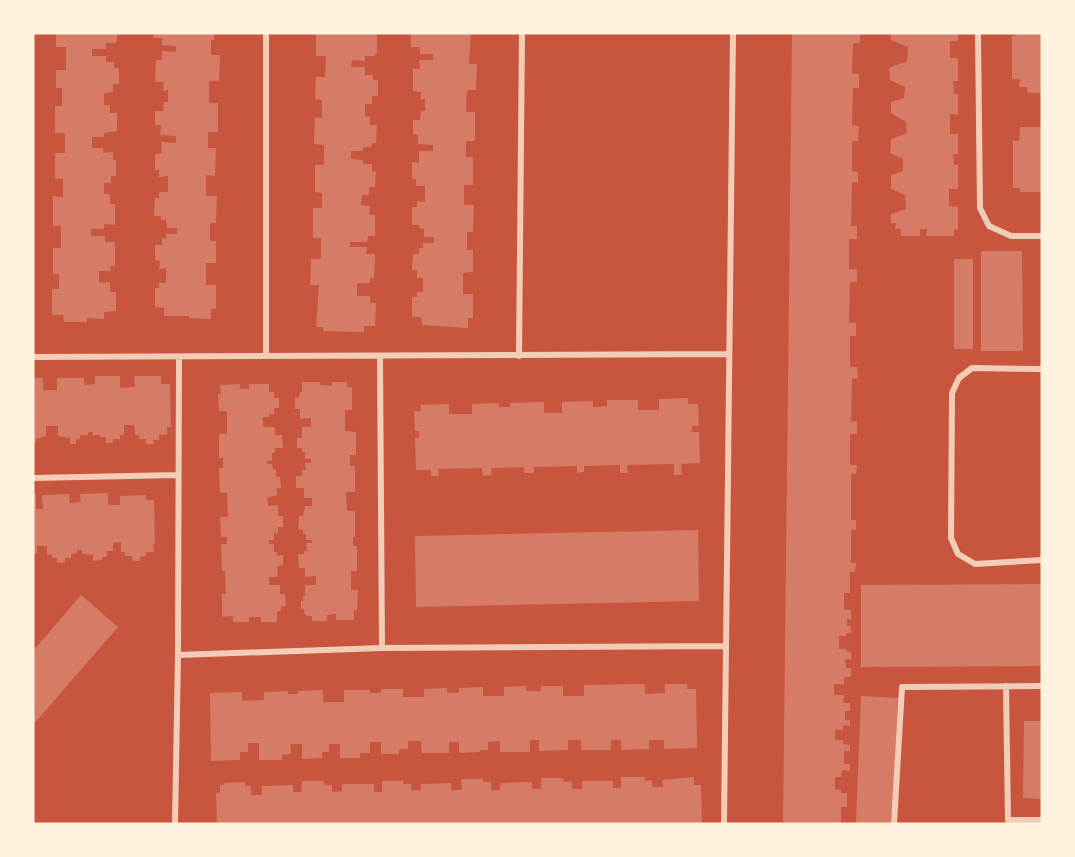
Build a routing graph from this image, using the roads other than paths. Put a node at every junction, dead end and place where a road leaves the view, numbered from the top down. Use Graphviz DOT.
graph roads {
  1 [pos="266,33"];
  2 [pos="522,33"];
  3 [pos="733,33"];
  4 [pos="978,33"];
  5 [pos="1042,236"];
  6 [pos="729,354"];
  7 [pos="266,356"];
  8 [pos="380,356"];
  9 [pos="519,356"];
  10 [pos="33,357"];
  11 [pos="179,357"];
  12 [pos="1042,369"];
  13 [pos="178,475"];
  14 [pos="33,478"];
  15 [pos="1042,560"];
  16 [pos="726,646"];
  17 [pos="382,648"];
  18 [pos="178,655"];
  19 [pos="1006,686"];
  20 [pos="1042,686"];
  21 [pos="1042,820"];
  22 [pos="1008,822"];
  23 [pos="175,824"];
  24 [pos="724,824"];
  25 [pos="894,824"];
  1 -- 7 [label="street"];
  2 -- 9 [label="street"];
  3 -- 6 [label="street"];
  4 -- 5 [label="street"];
  6 -- 9 [label="street"];
  6 -- 16 [label="street"];
  7 -- 8 [label="street"];
  7 -- 11 [label="street"];
  8 -- 9 [label="street"];
  8 -- 17 [label="street"];
  10 -- 11 [label="street"];
  11 -- 13 [label="street"];
  12 -- 15 [label="street"];
  13 -- 14 [label="street"];
  13 -- 18 [label="street"];
  16 -- 17 [label="street"];
  16 -- 24 [label="street"];
  17 -- 18 [label="street"];
  18 -- 23 [label="street"];
  19 -- 20 [label="street"];
  19 -- 22 [label="street"];
  19 -- 25 [label="street"];
  21 -- 22 [label="street"];
}
